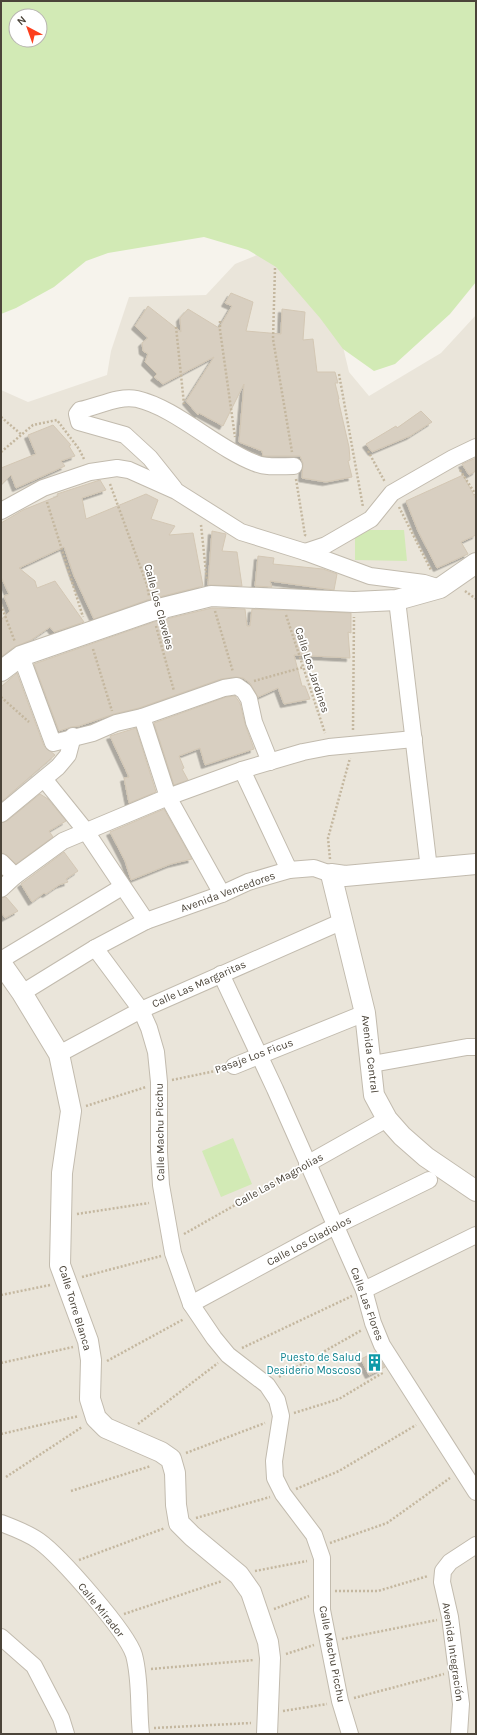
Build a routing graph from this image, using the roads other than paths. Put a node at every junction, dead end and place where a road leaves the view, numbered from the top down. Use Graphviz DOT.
graph roads {
  1 [pos="476,447"];
  2 [pos="294,466"];
  3 [pos="176,490"];
  4 [pos="1,511"];
  5 [pos="305,552"];
  6 [pos="476,563"];
  7 [pos="446,585"];
  8 [pos="397,600"];
  9 [pos="21,656"];
  10 [pos="1,671"];
  11 [pos="142,717"];
  12 [pos="73,736"];
  13 [pos="414,740"];
  14 [pos="270,762"];
  15 [pos="242,770"];
  16 [pos="44,779"];
  17 [pos="168,797"];
  18 [pos="1,814"];
  19 [pos="85,830"];
  20 [pos="1,862"];
  21 [pos="476,864"];
  22 [pos="429,869"];
  23 [pos="289,870"];
  24 [pos="332,874"];
  25 [pos="15,876"];
  26 [pos="122,887"];
  27 [pos="1,889"];
  28 [pos="222,894"];
  29 [pos="146,921"];
  30 [pos="342,921"];
  31 [pos="94,948"];
  32 [pos="1,961"];
  33 [pos="221,974"];
  34 [pos="22,993"];
  35 [pos="140,1010"];
  36 [pos="365,1013"];
  37 [pos="476,1047"];
  38 [pos="59,1054"];
  39 [pos="260,1056"];
  40 [pos="372,1064"];
  41 [pos="234,1066"];
  42 [pos="387,1120"];
  43 [pos="307,1164"];
  44 [pos="429,1180"];
  45 [pos="476,1191"];
  46 [pos="335,1226"];
  47 [pos="476,1235"];
  48 [pos="364,1290"];
  49 [pos="194,1308"];
  50 [pos="476,1492"];
  51 [pos="1,1522"];
  52 [pos="476,1544"];
  53 [pos="1,1637"];
  54 [pos="267,1723"];
  55 [pos="140,1731"];
  56 [pos="66,1734"];
  57 [pos="350,1734"];
  58 [pos="458,1734"];
  1 -- 5 [label="street"];
  2 -- 3 [label="street"];
  3 -- 4 [label="street"];
  3 -- 5 [label="street"];
  5 -- 7 [label="street"];
  6 -- 7 [label="street"];
  7 -- 8 [label="street"];
  8 -- 9 [label="street"];
  8 -- 13 [label="street"];
  9 -- 10 [label="street"];
  9 -- 12 [label="street"];
  11 -- 12 [label="street"];
  11 -- 14 [label="street"];
  11 -- 17 [label="street"];
  12 -- 16 [label="street"];
  13 -- 14 [label="street"];
  13 -- 22 [label="street"];
  14 -- 15 [label="street"];
  15 -- 17 [label="street"];
  15 -- 23 [label="street"];
  16 -- 18 [label="street"];
  16 -- 19 [label="street"];
  17 -- 19 [label="street"];
  17 -- 28 [label="street"];
  19 -- 25 [label="street"];
  19 -- 26 [label="street"];
  20 -- 25 [label="street"];
  21 -- 22 [label="street, Avenida Vencedores"];
  22 -- 24 [label="street, Avenida Vencedores"];
  23 -- 24 [label="street, Avenida Vencedores"];
  23 -- 28 [label="street, Avenida Vencedores"];
  24 -- 30 [label="street, Avenida Central"];
  25 -- 27 [label="street"];
  26 -- 29 [label="street"];
  26 -- 32 [label="street"];
  28 -- 29 [label="street, Avenida Vencedores"];
  29 -- 31 [label="street, Avenida Vencedores"];
  30 -- 33 [label="street, Calle Las Margaritas"];
  30 -- 36 [label="street, Avenida Central"];
  31 -- 34 [label="street, Avenida Vencedores"];
  31 -- 35 [label="street, Calle Machu Picchu"];
  32 -- 34 [label="street, Calle Torre Blanca"];
  33 -- 35 [label="street, Calle Las Margaritas"];
  33 -- 39 [label="street"];
  34 -- 38 [label="street, Calle Torre Blanca"];
  35 -- 38 [label="street, Calle Las Margaritas"];
  35 -- 49 [label="street, Calle Machu Picchu"];
  36 -- 39 [label="street, Pasaje Los Ficus"];
  36 -- 40 [label="street, Avenida Central"];
  37 -- 40 [label="street"];
  38 -- 54 [label="street, Calle Torre Blanca"];
  39 -- 41 [label="street, Pasaje Los Ficus"];
  39 -- 43 [label="street, Calle Las Flores"];
  40 -- 42 [label="street, Avenida Central"];
  42 -- 43 [label="street, Calle Las Magnolias"];
  42 -- 45 [label="street, Avenida Central"];
  43 -- 46 [label="street, Calle Las Flores"];
  44 -- 46 [label="street, Calle Los Gladiolos"];
  46 -- 48 [label="street, Calle Las Flores"];
  46 -- 49 [label="street, Calle Los Gladiolos"];
  47 -- 48 [label="street"];
  48 -- 50 [label="street, Calle Las Flores"];
  49 -- 57 [label="street, Calle Machu Picchu"];
  51 -- 55 [label="street, Calle Mirador"];
  52 -- 58 [label="street, Avenida Integración"];
  53 -- 56 [label="street"];
}
